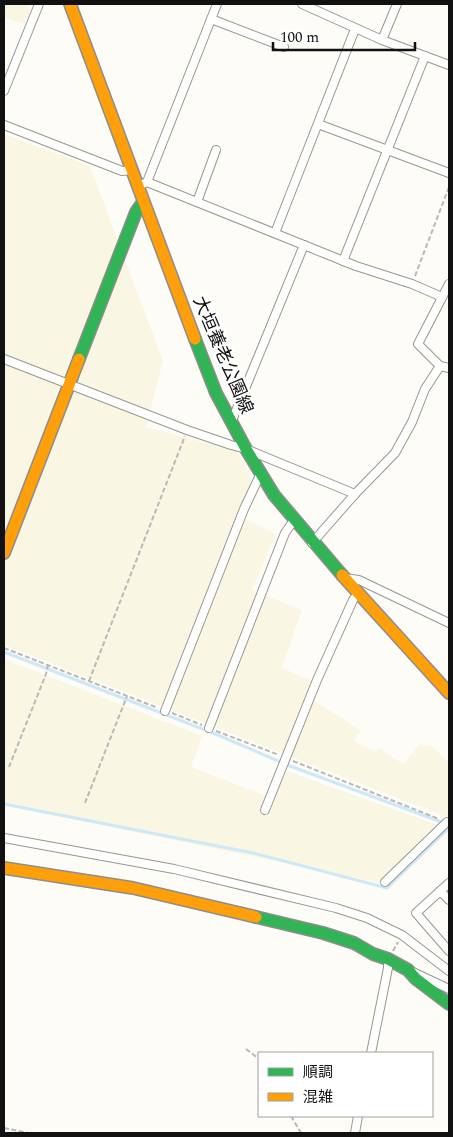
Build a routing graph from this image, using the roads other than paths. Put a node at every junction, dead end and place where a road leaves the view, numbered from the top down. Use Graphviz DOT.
graph roads {
  1 [pos="39,4"];
  2 [pos="70,4"];
  3 [pos="217,4"];
  4 [pos="302,4"];
  5 [pos="397,4"];
  6 [pos="211,19"];
  7 [pos="355,29"];
  8 [pos="382,40"];
  9 [pos="284,47"];
  10 [pos="425,56"];
  11 [pos="449,65"];
  12 [pos="4,91"];
  13 [pos="318,124"];
  14 [pos="4,125"];
  15 [pos="216,150"];
  16 [pos="389,150"];
  17 [pos="132,170"];
  18 [pos="449,173"];
  19 [pos="142,184"];
  20 [pos="143,202"];
  21 [pos="197,202"];
  22 [pos="275,233"];
  23 [pos="304,245"];
  24 [pos="344,261"];
  25 [pos="449,284"];
  26 [pos="442,297"];
  27 [pos="4,358"];
  28 [pos="440,366"];
  29 [pos="449,368"];
  30 [pos="69,384"];
  31 [pos="231,423"];
  32 [pos="246,449"];
  33 [pos="261,473"];
  34 [pos="355,494"];
  35 [pos="294,520"];
  36 [pos="312,543"];
  37 [pos="4,553"];
  38 [pos="344,578"];
  39 [pos="358,593"];
  40 [pos="449,623"];
  41 [pos="449,692"];
  42 [pos="165,711"];
  43 [pos="209,728"];
  44 [pos="265,810"];
  45 [pos="448,822"];
  46 [pos="4,838"];
  47 [pos="4,868"];
  48 [pos="385,882"];
  49 [pos="449,883"];
  50 [pos="440,891"];
  51 [pos="449,900"];
  52 [pos="449,951"];
  53 [pos="388,959"];
  54 [pos="408,970"];
  55 [pos="449,971"];
  56 [pos="449,989"];
  57 [pos="449,1004"];
  58 [pos="371,1052"];
  59 [pos="358,1117"];
  60 [pos="355,1133"];
  1 -- 12 [label="street"];
  2 -- 17 [label="street, 大垣養老公園線"];
  3 -- 6 [label="street"];
  4 -- 7 [label="street"];
  5 -- 8 [label="street"];
  6 -- 9 [label="street"];
  6 -- 19 [label="street"];
  7 -- 8 [label="street"];
  7 -- 13 [label="street"];
  8 -- 10 [label="street"];
  10 -- 11 [label="street"];
  10 -- 16 [label="street"];
  13 -- 16 [label="street"];
  13 -- 22 [label="street"];
  14 -- 17 [label="street"];
  15 -- 21 [label="street"];
  16 -- 18 [label="street"];
  16 -- 24 [label="street"];
  17 -- 19 [label="street, 大垣養老公園線"];
  19 -- 20 [label="street, 大垣養老公園線"];
  19 -- 21 [label="street"];
  20 -- 30 [label="street"];
  20 -- 31 [label="street, 大垣養老公園線"];
  21 -- 22 [label="street"];
  22 -- 23 [label="street"];
  23 -- 24 [label="street"];
  23 -- 31 [label="street"];
  24 -- 26 [label="street"];
  25 -- 26 [label="street"];
  26 -- 28 [label="street"];
  27 -- 30 [label="street"];
  28 -- 29 [label="street"];
  28 -- 34 [label="street"];
  30 -- 32 [label="street"];
  30 -- 37 [label="street"];
  31 -- 32 [label="street, 大垣養老公園線"];
  32 -- 33 [label="street, 大垣養老公園線"];
  32 -- 34 [label="street"];
  33 -- 35 [label="street, 大垣養老公園線"];
  33 -- 42 [label="street"];
  34 -- 36 [label="street"];
  35 -- 36 [label="street, 大垣養老公園線"];
  35 -- 43 [label="street"];
  36 -- 38 [label="street, 大垣養老公園線"];
  38 -- 39 [label="street, 大垣養老公園線"];
  38 -- 40 [label="street"];
  39 -- 41 [label="street, 大垣養老公園線"];
  39 -- 44 [label="street"];
  45 -- 48 [label="street"];
  46 -- 55 [label="street"];
  47 -- 53 [label="street"];
  49 -- 50 [label="street"];
  50 -- 51 [label="street"];
  50 -- 52 [label="street"];
  53 -- 54 [label="street"];
  53 -- 58 [label="street"];
  54 -- 56 [label="street"];
  54 -- 57 [label="street"];
  59 -- 60 [label="street"];
}
